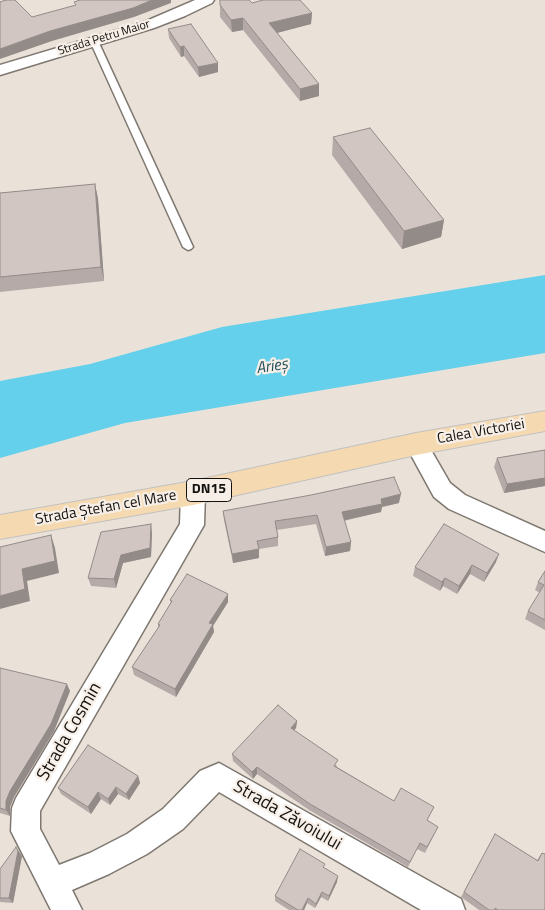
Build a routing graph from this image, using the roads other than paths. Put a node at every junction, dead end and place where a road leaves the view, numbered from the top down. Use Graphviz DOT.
graph roads {
  1 [pos="206,0"];
  2 [pos="94,41"];
  3 [pos="0,70"];
  4 [pos="188,247"];
  5 [pos="545,421"];
  6 [pos="416,444"];
  7 [pos="193,493"];
  8 [pos="0,527"];
  9 [pos="545,542"];
  10 [pos="52,883"];
  11 [pos="67,910"];
  12 [pos="450,910"];
  1 -- 2 [label="street, Strada Petru Maior"];
  2 -- 3 [label="street, Strada Petru Maior"];
  2 -- 4 [label="lane"];
  5 -- 6 [label="main road, Calea Victoriei / DN15"];
  6 -- 7 [label="main road, Strada Ștefan cel Mare / DN15"];
  6 -- 9 [label="street"];
  7 -- 8 [label="main road, Strada Ștefan cel Mare / DN15"];
  7 -- 10 [label="street, Strada Cosmin"];
  10 -- 11 [label="street, Strada Cosmin"];
  10 -- 12 [label="street, Strada Zăvoiului"];
}
